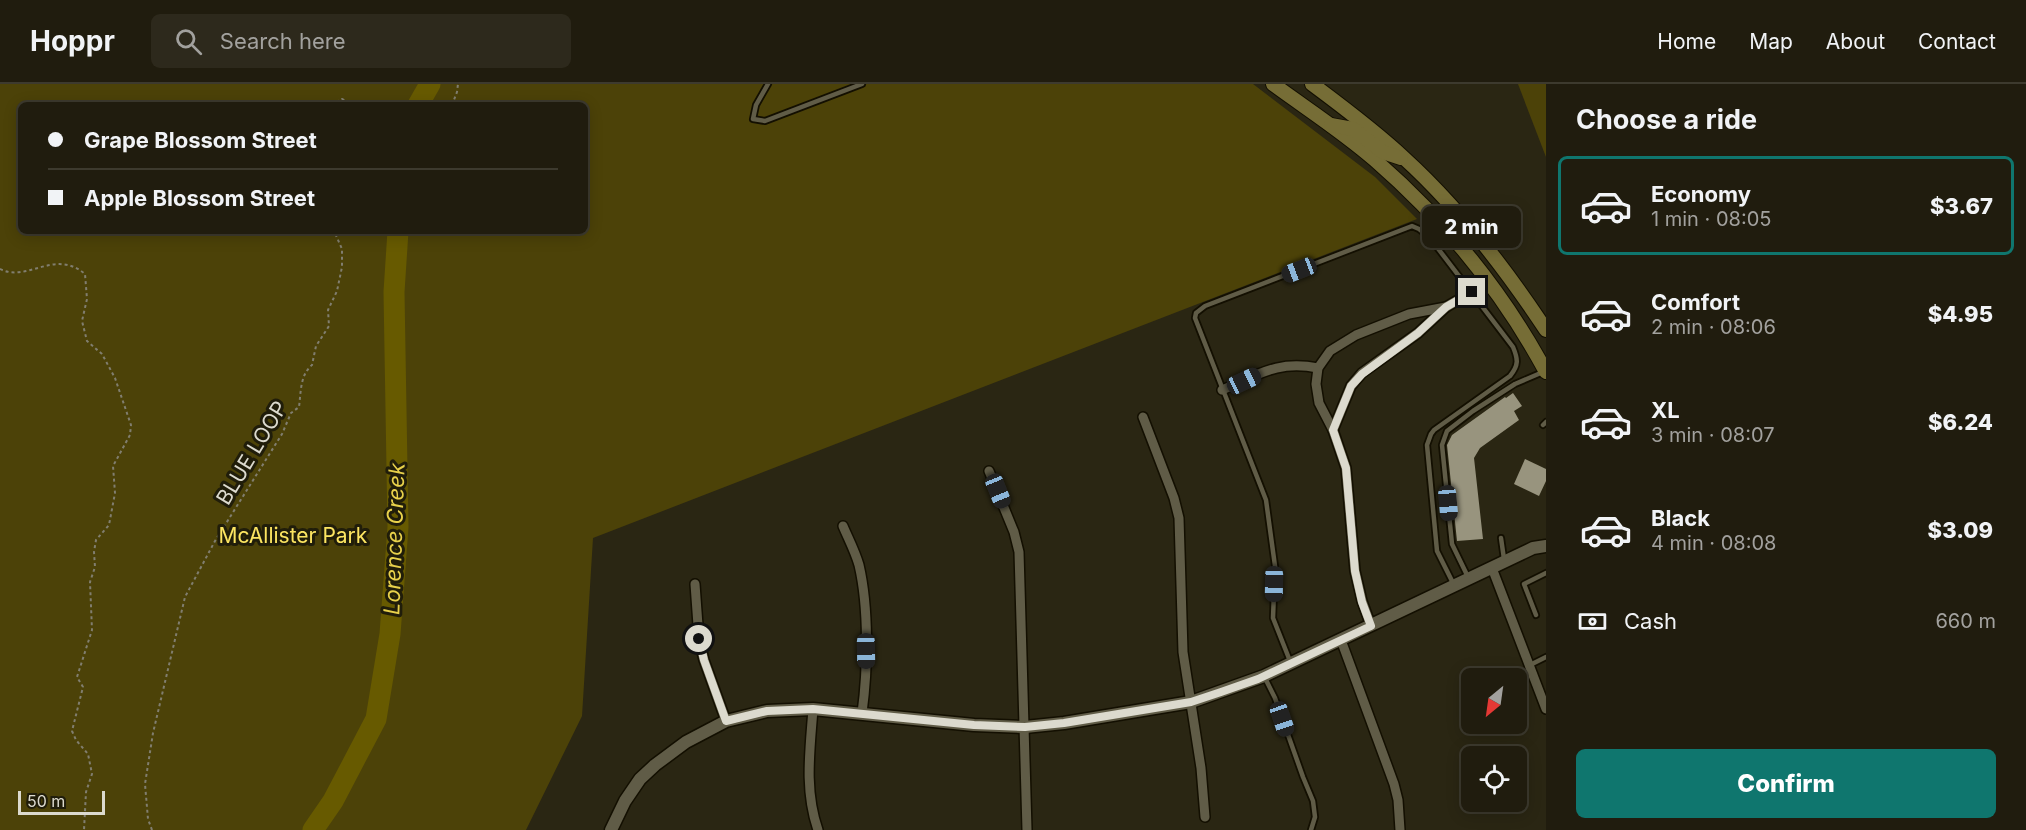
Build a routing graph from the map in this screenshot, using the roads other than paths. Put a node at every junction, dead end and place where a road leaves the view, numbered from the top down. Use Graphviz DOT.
graph roads {
  1 [pos="768,84"];
  2 [pos="862,84"];
  3 [pos="1273,84"];
  4 [pos="1311,84"];
  5 [pos="1329,124"];
  6 [pos="1405,158"];
  7 [pos="1472,292"];
  8 [pos="1446,307"];
  9 [pos="1546,330"];
  10 [pos="1318,368"];
  11 [pos="1546,371"];
  12 [pos="1222,390"];
  13 [pos="1143,417"];
  14 [pos="1333,430"];
  15 [pos="989,471"];
  16 [pos="843,526"];
  17 [pos="1546,535"];
  18 [pos="1502,538"];
  19 [pos="1546,546"];
  20 [pos="1533,548"];
  21 [pos="1504,562"];
  22 [pos="1492,568"];
  23 [pos="1546,573"];
  24 [pos="1469,579"];
  25 [pos="695,584"];
  26 [pos="1454,586"];
  27 [pos="1536,615"];
  28 [pos="1371,626"];
  29 [pos="1341,640"];
  30 [pos="1546,657"];
  31 [pos="1291,663"];
  32 [pos="1529,665"];
  33 [pos="1264,676"];
  34 [pos="1191,702"];
  35 [pos="813,709"];
  36 [pos="1546,709"];
  37 [pos="862,713"];
  38 [pos="726,721"];
  39 [pos="1025,727"];
  40 [pos="1205,817"];
  41 [pos="611,830"];
  42 [pos="818,830"];
  43 [pos="1027,830"];
  44 [pos="1311,830"];
  45 [pos="1400,830"];
  1 -- 2 [label="lane"];
  3 -- 5 [label="main road"];
  4 -- 6 [label="main road"];
  5 -- 6 [label="main road"];
  5 -- 11 [label="main road"];
  6 -- 9 [label="main road"];
  7 -- 8 [label="street"];
  7 -- 12 [label="lane"];
  7 -- 26 [label="lane"];
  8 -- 10 [label="street"];
  8 -- 14 [label="street"];
  10 -- 12 [label="street"];
  10 -- 14 [label="street"];
  11 -- 24 [label="lane"];
  12 -- 31 [label="lane"];
  13 -- 34 [label="street"];
  14 -- 28 [label="street"];
  15 -- 39 [label="street"];
  16 -- 37 [label="street"];
  17 -- 20 [label="street"];
  18 -- 21 [label="lane"];
  19 -- 20 [label="street"];
  20 -- 21 [label="street"];
  21 -- 22 [label="street"];
  22 -- 24 [label="street"];
  22 -- 32 [label="street"];
  23 -- 27 [label="lane"];
  24 -- 26 [label="street"];
  25 -- 38 [label="street"];
  26 -- 28 [label="street"];
  28 -- 29 [label="street"];
  29 -- 31 [label="street"];
  29 -- 45 [label="street"];
  30 -- 32 [label="lane"];
  31 -- 33 [label="street"];
  32 -- 36 [label="street"];
  33 -- 34 [label="street"];
  33 -- 44 [label="lane"];
  34 -- 39 [label="street"];
  34 -- 40 [label="street"];
  35 -- 37 [label="street"];
  35 -- 38 [label="street"];
  35 -- 42 [label="street"];
  37 -- 39 [label="street"];
  38 -- 41 [label="street"];
  39 -- 43 [label="street"];
}
